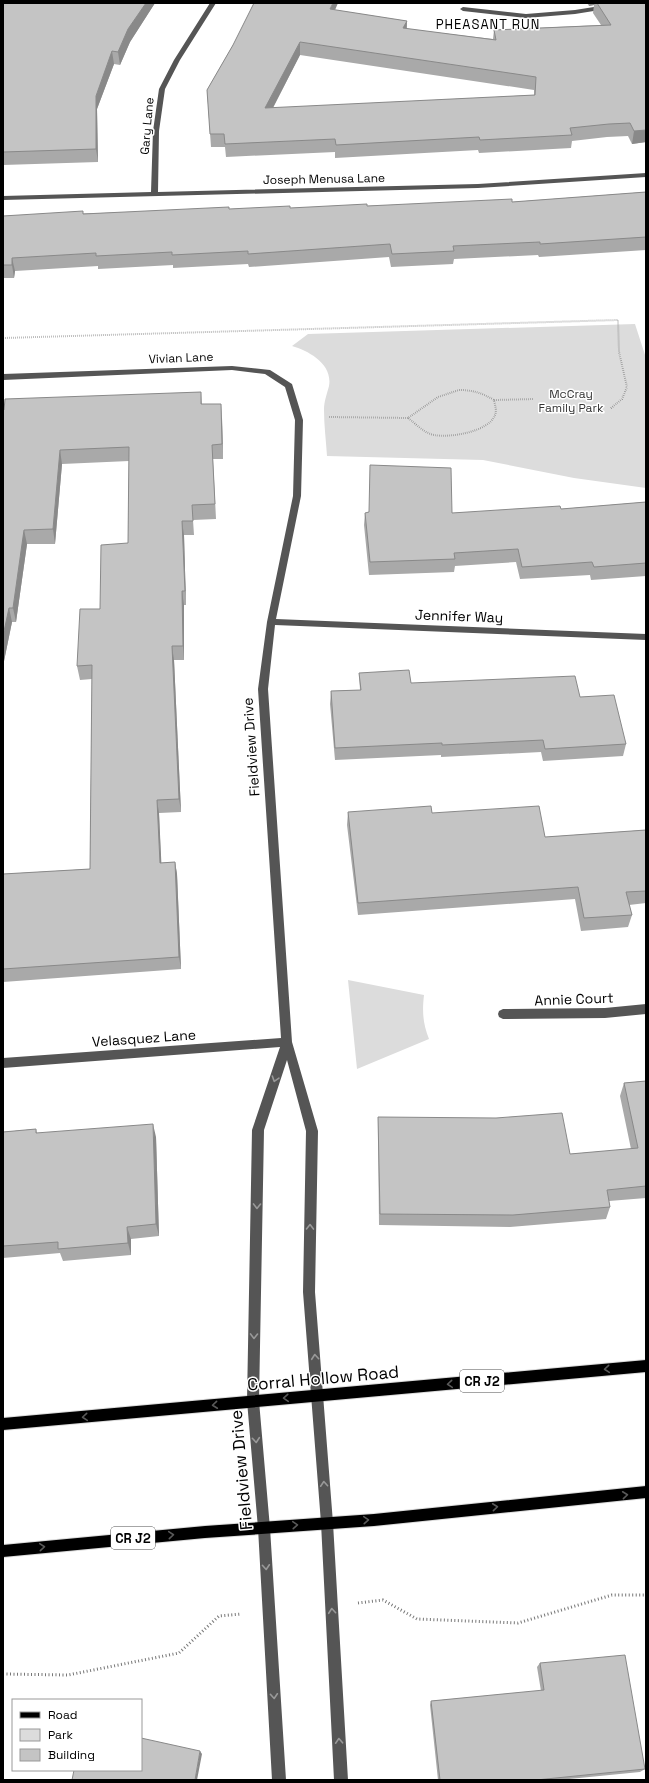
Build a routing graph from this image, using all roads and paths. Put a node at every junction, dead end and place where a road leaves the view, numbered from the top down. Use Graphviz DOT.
graph roads {
  1 [pos="213,3"];
  2 [pos="631,3"];
  3 [pos="463,9"];
  4 [pos="646,175"];
  5 [pos="154,194"];
  6 [pos="3,198"];
  7 [pos="3,338"];
  8 [pos="3,377"];
  9 [pos="534,399"];
  10 [pos="494,400"];
  11 [pos="610,409"];
  12 [pos="329,417"];
  13 [pos="408,418"];
  14 [pos="298,453"];
  15 [pos="271,622"];
  16 [pos="646,637"];
  17 [pos="646,1009"];
  18 [pos="503,1014"];
  19 [pos="287,1042"];
  20 [pos="3,1063"];
  21 [pos="646,1366"];
  22 [pos="318,1396"];
  23 [pos="253,1401"];
  24 [pos="3,1424"];
  25 [pos="646,1492"];
  26 [pos="327,1523"];
  27 [pos="264,1528"];
  28 [pos="3,1550"];
  29 [pos="279,1780"];
  30 [pos="341,1780"];
  1 -- 5 [label="street, Gary Lane"];
  2 -- 3 [label="street"];
  4 -- 5 [label="street, Joseph Menusa Lane"];
  5 -- 6 [label="street, Joseph Menusa Lane"];
  7 -- 11 [label="path"];
  8 -- 14 [label="street, Vivian Lane"];
  9 -- 10 [label="path"];
  10 -- 13 [label="path"];
  10 -- 13 [label="path"];
  12 -- 13 [label="path"];
  14 -- 15 [label="street, Fieldview Drive"];
  15 -- 16 [label="street, Jennifer Way"];
  15 -- 19 [label="street, Fieldview Drive"];
  17 -- 18 [label="street, Annie Court"];
  19 -- 20 [label="street, Velasquez Lane"];
  22 -- 19 [label="street, Fieldview Drive, one-way"];
  19 -- 23 [label="street, Fieldview Drive, one-way"];
  21 -- 22 [label="main road, Corral Hollow Road / CR J2, one-way"];
  22 -- 23 [label="main road, Corral Hollow Road / CR J2, one-way"];
  26 -- 22 [label="street, Fieldview Drive, one-way"];
  23 -- 24 [label="main road, Corral Hollow Road / CR J2, one-way"];
  23 -- 27 [label="street, Fieldview Drive, one-way"];
  26 -- 25 [label="main road, CR J2, one-way"];
  27 -- 26 [label="main road, CR J2, one-way"];
  30 -- 26 [label="street, Fieldview Drive, one-way"];
  28 -- 27 [label="main road, CR J2, one-way"];
  27 -- 29 [label="street, Fieldview Drive, one-way"];
}
